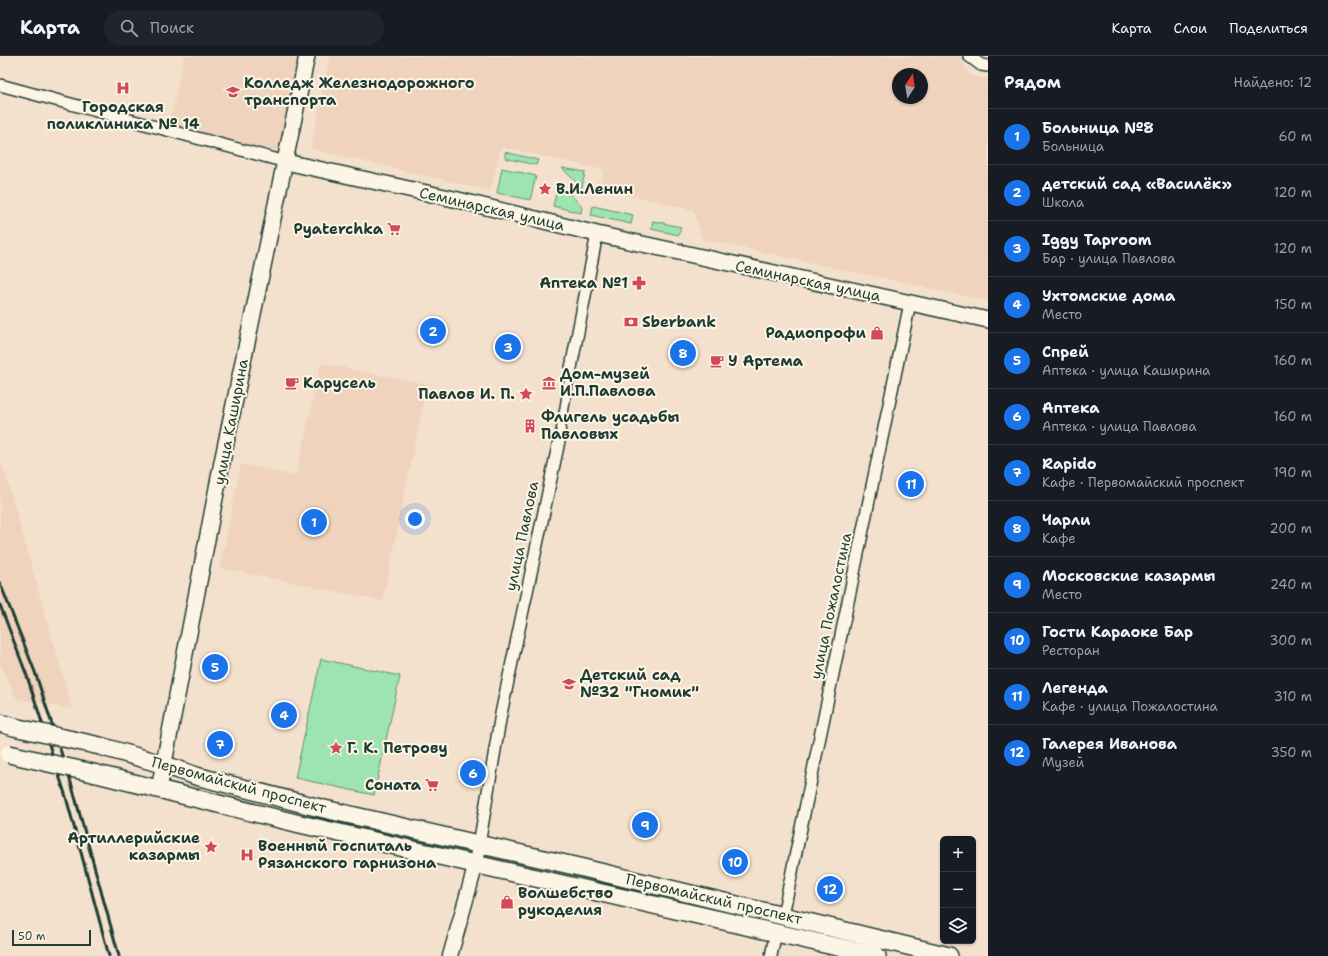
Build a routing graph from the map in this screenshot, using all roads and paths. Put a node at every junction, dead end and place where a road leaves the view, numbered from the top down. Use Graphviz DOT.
graph roads {
  1 [pos="307,56"];
  2 [pos="969,56"];
  3 [pos="988,66"];
  4 [pos="0,85"];
  5 [pos="286,162"];
  6 [pos="597,234"];
  7 [pos="910,303"];
  8 [pos="988,320"];
  9 [pos="571,368"];
  10 [pos="560,441"];
  11 [pos="7,725"];
  12 [pos="5,754"];
  13 [pos="164,765"];
  14 [pos="160,789"];
  15 [pos="479,845"];
  16 [pos="476,864"];
  17 [pos="783,915"];
  18 [pos="776,932"];
  19 [pos="450,956"];
  20 [pos="771,956"];
  21 [pos="877,956"];
  22 [pos="949,956"];
  1 -- 5 [label="main road, улица Каширина"];
  2 -- 3 [label="street"];
  4 -- 5 [label="street, Семинарская улица"];
  5 -- 6 [label="main road, Семинарская улица"];
  5 -- 13 [label="main road, улица Каширина"];
  6 -- 7 [label="main road, Семинарская улица"];
  6 -- 9 [label="street, улица Павлова"];
  7 -- 8 [label="main road, Семинарская улица"];
  7 -- 17 [label="street, улица Пожалостина"];
  9 -- 10 [label="street, улица Павлова"];
  10 -- 15 [label="street, улица Павлова"];
  11 -- 13 [label="main road, Первомайский проспект, bridge"];
  12 -- 14 [label="main road, Первомайский проспект, bridge"];
  13 -- 14 [label="main road, улица Каширина"];
  13 -- 15 [label="main road, Первомайский проспект"];
  14 -- 16 [label="main road, Первомайский проспект"];
  15 -- 16 [label="street"];
  15 -- 17 [label="main road, Первомайский проспект"];
  16 -- 18 [label="main road, Первомайский проспект"];
  16 -- 19 [label="street"];
  17 -- 22 [label="main road, Первомайский проспект"];
  18 -- 20 [label="street"];
  18 -- 21 [label="main road, Первомайский проспект"];
}
